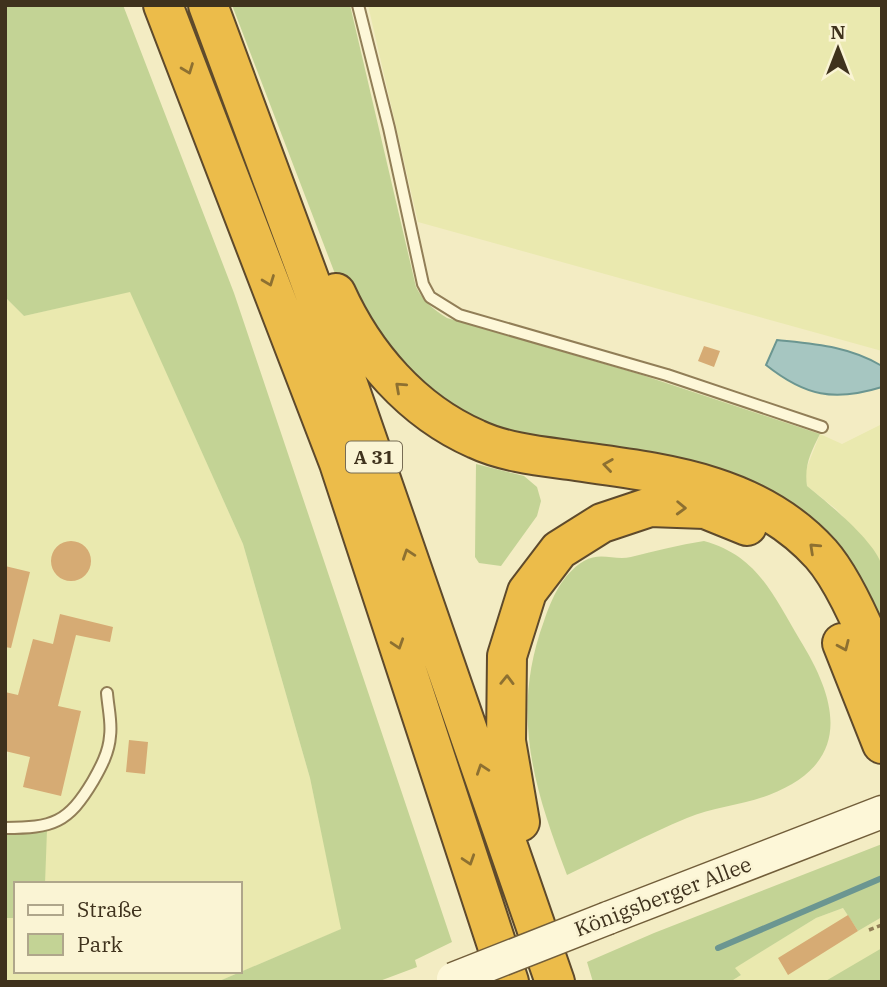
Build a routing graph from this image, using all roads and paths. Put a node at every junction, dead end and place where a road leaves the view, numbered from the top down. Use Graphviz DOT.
graph roads {
  1 [pos="163,5"];
  2 [pos="358,5"];
  3 [pos="210,10"];
  4 [pos="821,427"];
  5 [pos="882,672"];
  6 [pos="107,693"];
  7 [pos="882,744"];
  8 [pos="882,812"];
  9 [pos="5,828"];
  10 [pos="882,925"];
  11 [pos="869,930"];
  12 [pos="449,980"];
  13 [pos="509,982"];
  14 [pos="555,982"];
  15 [pos="568,982"];
  1 -- 13 [label="highway, A 31, one-way"];
  2 -- 4 [label="lane"];
  5 -- 3 [label="highway, one-way"];
  14 -- 3 [label="highway, A 31, one-way"];
  6 -- 9 [label="lane"];
  15 -- 7 [label="highway, one-way"];
  8 -- 12 [label="main road, Königsberger Allee, bridge"];
  10 -- 11 [label="path"];
}
